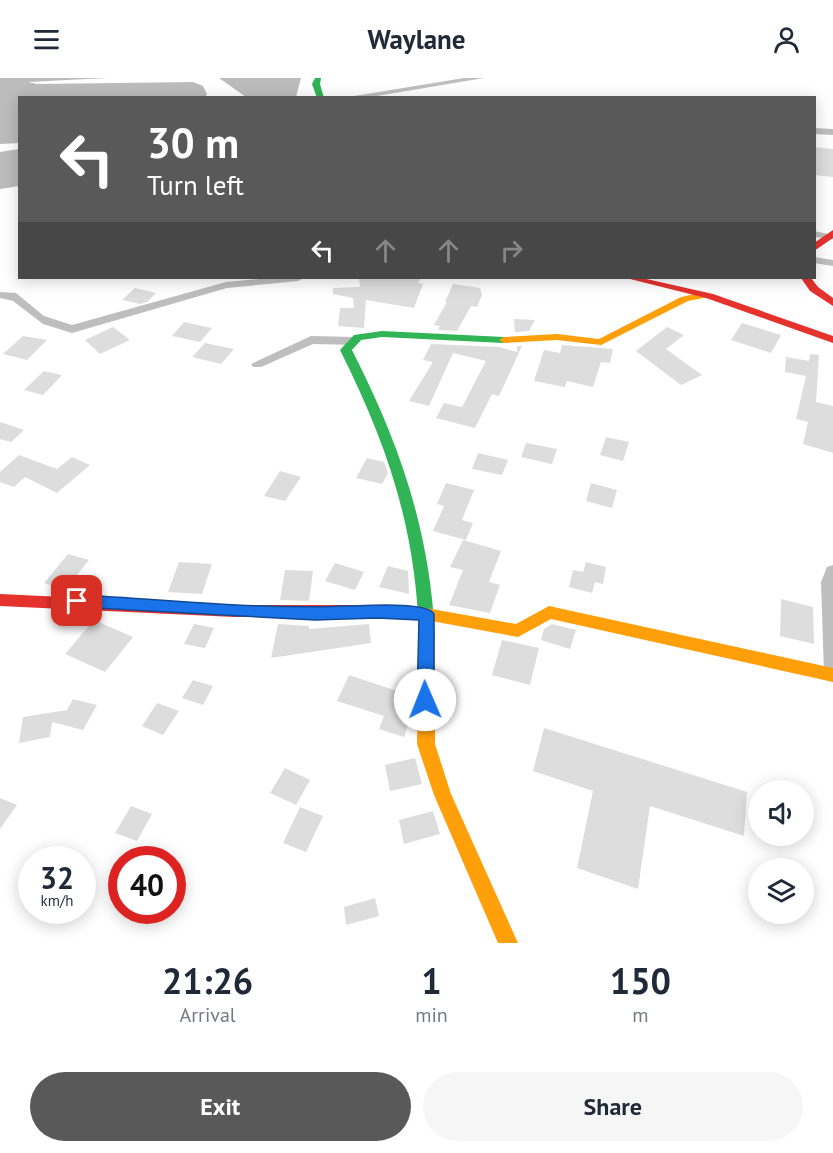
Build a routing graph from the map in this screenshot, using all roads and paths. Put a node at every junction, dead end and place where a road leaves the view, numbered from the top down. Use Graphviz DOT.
graph roads {
  1 [pos="318,78"];
  2 [pos="323,78"];
  3 [pos="480,78"];
  4 [pos="320,96"];
  5 [pos="359,96"];
  6 [pos="816,130"];
  7 [pos="833,132"];
  8 [pos="816,234"];
  9 [pos="831,235"];
  10 [pos="816,246"];
  11 [pos="816,260"];
  12 [pos="833,263"];
  13 [pos="288,279"];
  14 [pos="635,279"];
  15 [pos="807,279"];
  16 [pos="0,295"];
  17 [pos="705,295"];
  18 [pos="833,303"];
  19 [pos="355,340"];
  20 [pos="833,340"];
  21 [pos="257,364"];
  22 [pos="833,571"];
  23 [pos="0,600"];
  24 [pos="426,614"];
  25 [pos="833,675"];
  26 [pos="508,943"];
  1 -- 2 [label="street"];
  1 -- 4 [label="street"];
  3 -- 5 [label="street"];
  6 -- 7 [label="street"];
  8 -- 9 [label="street"];
  9 -- 10 [label="street"];
  11 -- 12 [label="street"];
  13 -- 16 [label="street"];
  14 -- 17 [label="street"];
  15 -- 18 [label="street"];
  17 -- 19 [label="street"];
  17 -- 20 [label="street"];
  19 -- 21 [label="street"];
  19 -- 24 [label="street"];
  22 -- 25 [label="street"];
  23 -- 24 [label="street"];
  24 -- 25 [label="street"];
  24 -- 26 [label="street"];
}
